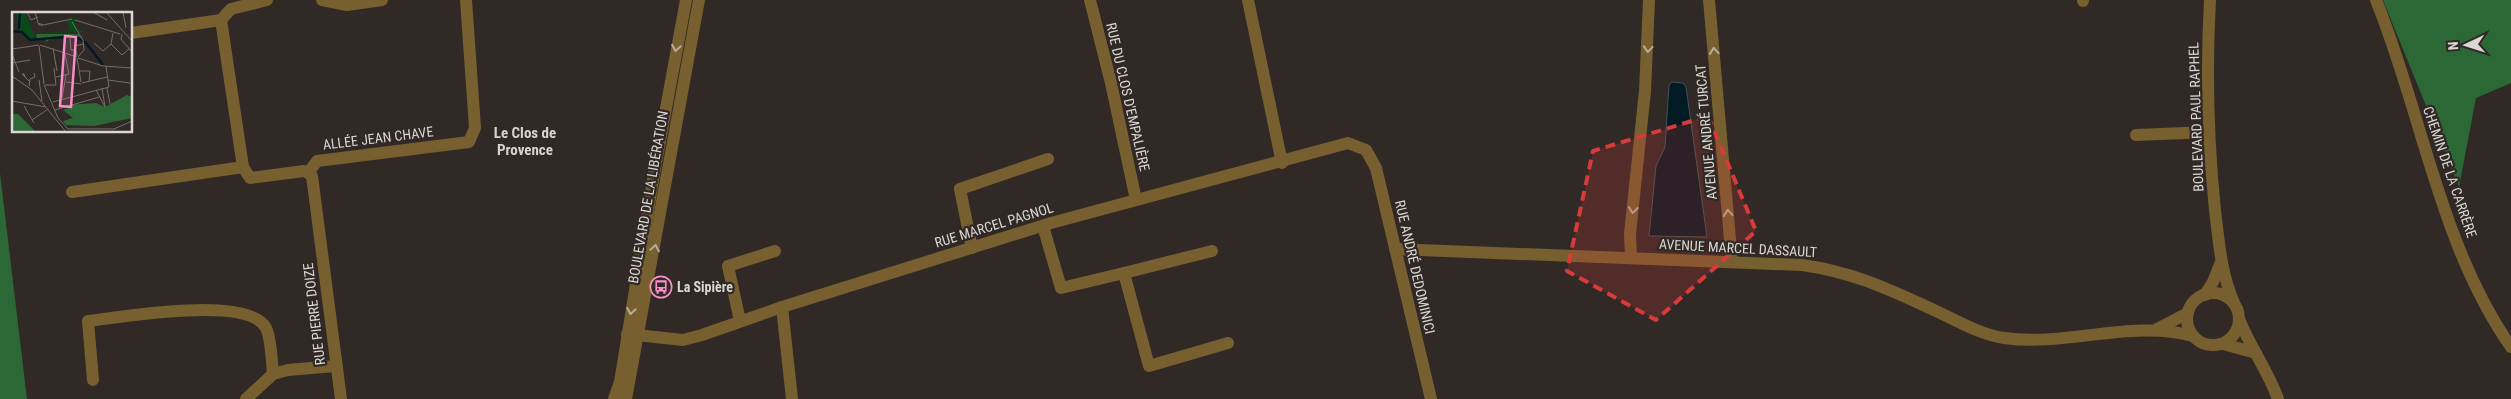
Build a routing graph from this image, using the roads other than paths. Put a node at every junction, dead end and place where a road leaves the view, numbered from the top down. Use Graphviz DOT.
graph roads {
  1 [pos="267,0"];
  2 [pos="322,0"];
  3 [pos="382,0"];
  4 [pos="466,0"];
  5 [pos="686,0"];
  6 [pos="699,0"];
  7 [pos="1090,0"];
  8 [pos="1248,0"];
  9 [pos="1649,0"];
  10 [pos="1709,0"];
  11 [pos="2210,0"];
  12 [pos="2376,0"];
  13 [pos="221,20"];
  14 [pos="132,33"];
  15 [pos="2209,132"];
  16 [pos="2136,135"];
  17 [pos="1361,146"];
  18 [pos="1048,159"];
  19 [pos="1282,163"];
  20 [pos="243,167"];
  21 [pos="308,173"];
  22 [pos="72,192"];
  23 [pos="1136,200"];
  24 [pos="1043,226"];
  25 [pos="972,248"];
  26 [pos="1395,249"];
  27 [pos="1212,250"];
  28 [pos="774,251"];
  29 [pos="1630,257"];
  30 [pos="1732,262"];
  31 [pos="2221,262"];
  32 [pos="1124,273"];
  33 [pos="2204,295"];
  34 [pos="2234,304"];
  35 [pos="782,308"];
  36 [pos="2188,313"];
  37 [pos="2239,318"];
  38 [pos="740,321"];
  39 [pos="2155,330"];
  40 [pos="633,335"];
  41 [pos="2193,336"];
  42 [pos="1228,343"];
  43 [pos="2223,344"];
  44 [pos="2511,348"];
  45 [pos="2256,353"];
  46 [pos="335,366"];
  47 [pos="274,374"];
  48 [pos="93,380"];
  49 [pos="246,399"];
  50 [pos="341,399"];
  51 [pos="614,399"];
  52 [pos="626,399"];
  53 [pos="792,399"];
  54 [pos="1431,399"];
  55 [pos="2278,399"];
  1 -- 13 [label="street"];
  2 -- 3 [label="street"];
  4 -- 21 [label="street, ALLÉE JEAN CHAVE"];
  5 -- 40 [label="street, BOULEVARD DE LA LIBÉRATION, one-way"];
  40 -- 6 [label="street, BOULEVARD DE LA LIBÉRATION, one-way"];
  7 -- 23 [label="street, RUE DU CLOS D'EMPALIÈRE"];
  8 -- 19 [label="street"];
  9 -- 29 [label="street, one-way"];
  30 -- 10 [label="street, AVENUE ANDRÉ TURCAT, one-way"];
  11 -- 15 [label="street, BOULEVARD PAUL RAPHEL"];
  12 -- 44 [label="street, CHEMIN DE LA CARRÈRE"];
  13 -- 14 [label="street"];
  13 -- 20 [label="street"];
  15 -- 16 [label="street"];
  15 -- 31 [label="street, BOULEVARD PAUL RAPHEL"];
  17 -- 19 [label="street, RUE MARCEL PAGNOL"];
  17 -- 26 [label="street, RUE ANDRÉ DEDOMINICI"];
  18 -- 25 [label="street"];
  19 -- 23 [label="street, RUE MARCEL PAGNOL"];
  20 -- 21 [label="street"];
  20 -- 22 [label="street"];
  21 -- 46 [label="street, RUE PIERRE DOIZE"];
  23 -- 24 [label="street, RUE MARCEL PAGNOL"];
  24 -- 25 [label="street, RUE MARCEL PAGNOL"];
  24 -- 32 [label="street"];
  25 -- 35 [label="street, RUE MARCEL PAGNOL"];
  26 -- 29 [label="street, AVENUE MARCEL DASSAULT"];
  26 -- 54 [label="street, RUE ANDRÉ DEDOMINICI"];
  27 -- 32 [label="street"];
  28 -- 38 [label="street"];
  29 -- 30 [label="street, AVENUE MARCEL DASSAULT"];
  30 -- 39 [label="street, AVENUE MARCEL DASSAULT"];
  31 -- 33 [label="street, BOULEVARD PAUL RAPHEL"];
  31 -- 34 [label="street, BOULEVARD PAUL RAPHEL"];
  32 -- 42 [label="street"];
  33 -- 34 [label="street"];
  33 -- 36 [label="street"];
  34 -- 37 [label="street"];
  35 -- 38 [label="street, RUE MARCEL PAGNOL"];
  35 -- 53 [label="street"];
  36 -- 39 [label="street, AVENUE MARCEL DASSAULT"];
  36 -- 41 [label="street"];
  37 -- 43 [label="street"];
  37 -- 45 [label="street"];
  38 -- 40 [label="street, RUE MARCEL PAGNOL"];
  39 -- 41 [label="street, AVENUE MARCEL DASSAULT"];
  40 -- 51 [label="street, BOULEVARD DE LA LIBÉRATION"];
  40 -- 52 [label="street, BOULEVARD DE LA LIBÉRATION"];
  41 -- 43 [label="street"];
  43 -- 45 [label="street"];
  45 -- 55 [label="street"];
  46 -- 47 [label="street"];
  46 -- 50 [label="street, RUE PIERRE DOIZE"];
  47 -- 48 [label="street"];
  47 -- 49 [label="street"];
}
